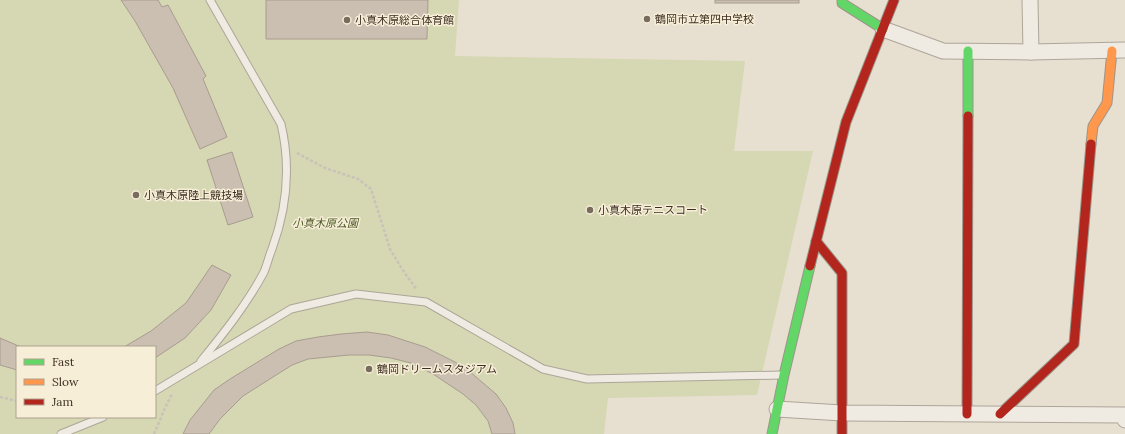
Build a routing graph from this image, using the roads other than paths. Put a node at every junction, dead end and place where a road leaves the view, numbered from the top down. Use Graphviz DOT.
graph roads {
  1 [pos="210,0"];
  2 [pos="842,0"];
  3 [pos="894,0"];
  4 [pos="1030,0"];
  5 [pos="883,29"];
  6 [pos="1119,50"];
  7 [pos="968,51"];
  8 [pos="1031,52"];
  9 [pos="816,241"];
  10 [pos="198,365"];
  11 [pos="784,375"];
  12 [pos="156,390"];
  13 [pos="777,409"];
  14 [pos="842,413"];
  15 [pos="967,414"];
  16 [pos="1000,414"];
  17 [pos="101,418"];
  18 [pos="1125,420"];
  19 [pos="61,434"];
  20 [pos="772,434"];
  21 [pos="842,434"];
  1 -- 10 [label="lane"];
  2 -- 5 [label="street"];
  3 -- 5 [label="street"];
  4 -- 8 [label="street"];
  5 -- 7 [label="street"];
  5 -- 9 [label="street"];
  6 -- 8 [label="street"];
  6 -- 16 [label="street"];
  7 -- 8 [label="street"];
  7 -- 15 [label="street"];
  9 -- 11 [label="street"];
  9 -- 14 [label="street"];
  10 -- 11 [label="lane"];
  10 -- 12 [label="lane"];
  11 -- 13 [label="street"];
  13 -- 14 [label="street"];
  13 -- 20 [label="street"];
  14 -- 15 [label="street"];
  14 -- 21 [label="street"];
  15 -- 16 [label="street"];
  16 -- 18 [label="street"];
  17 -- 19 [label="lane"];
}
